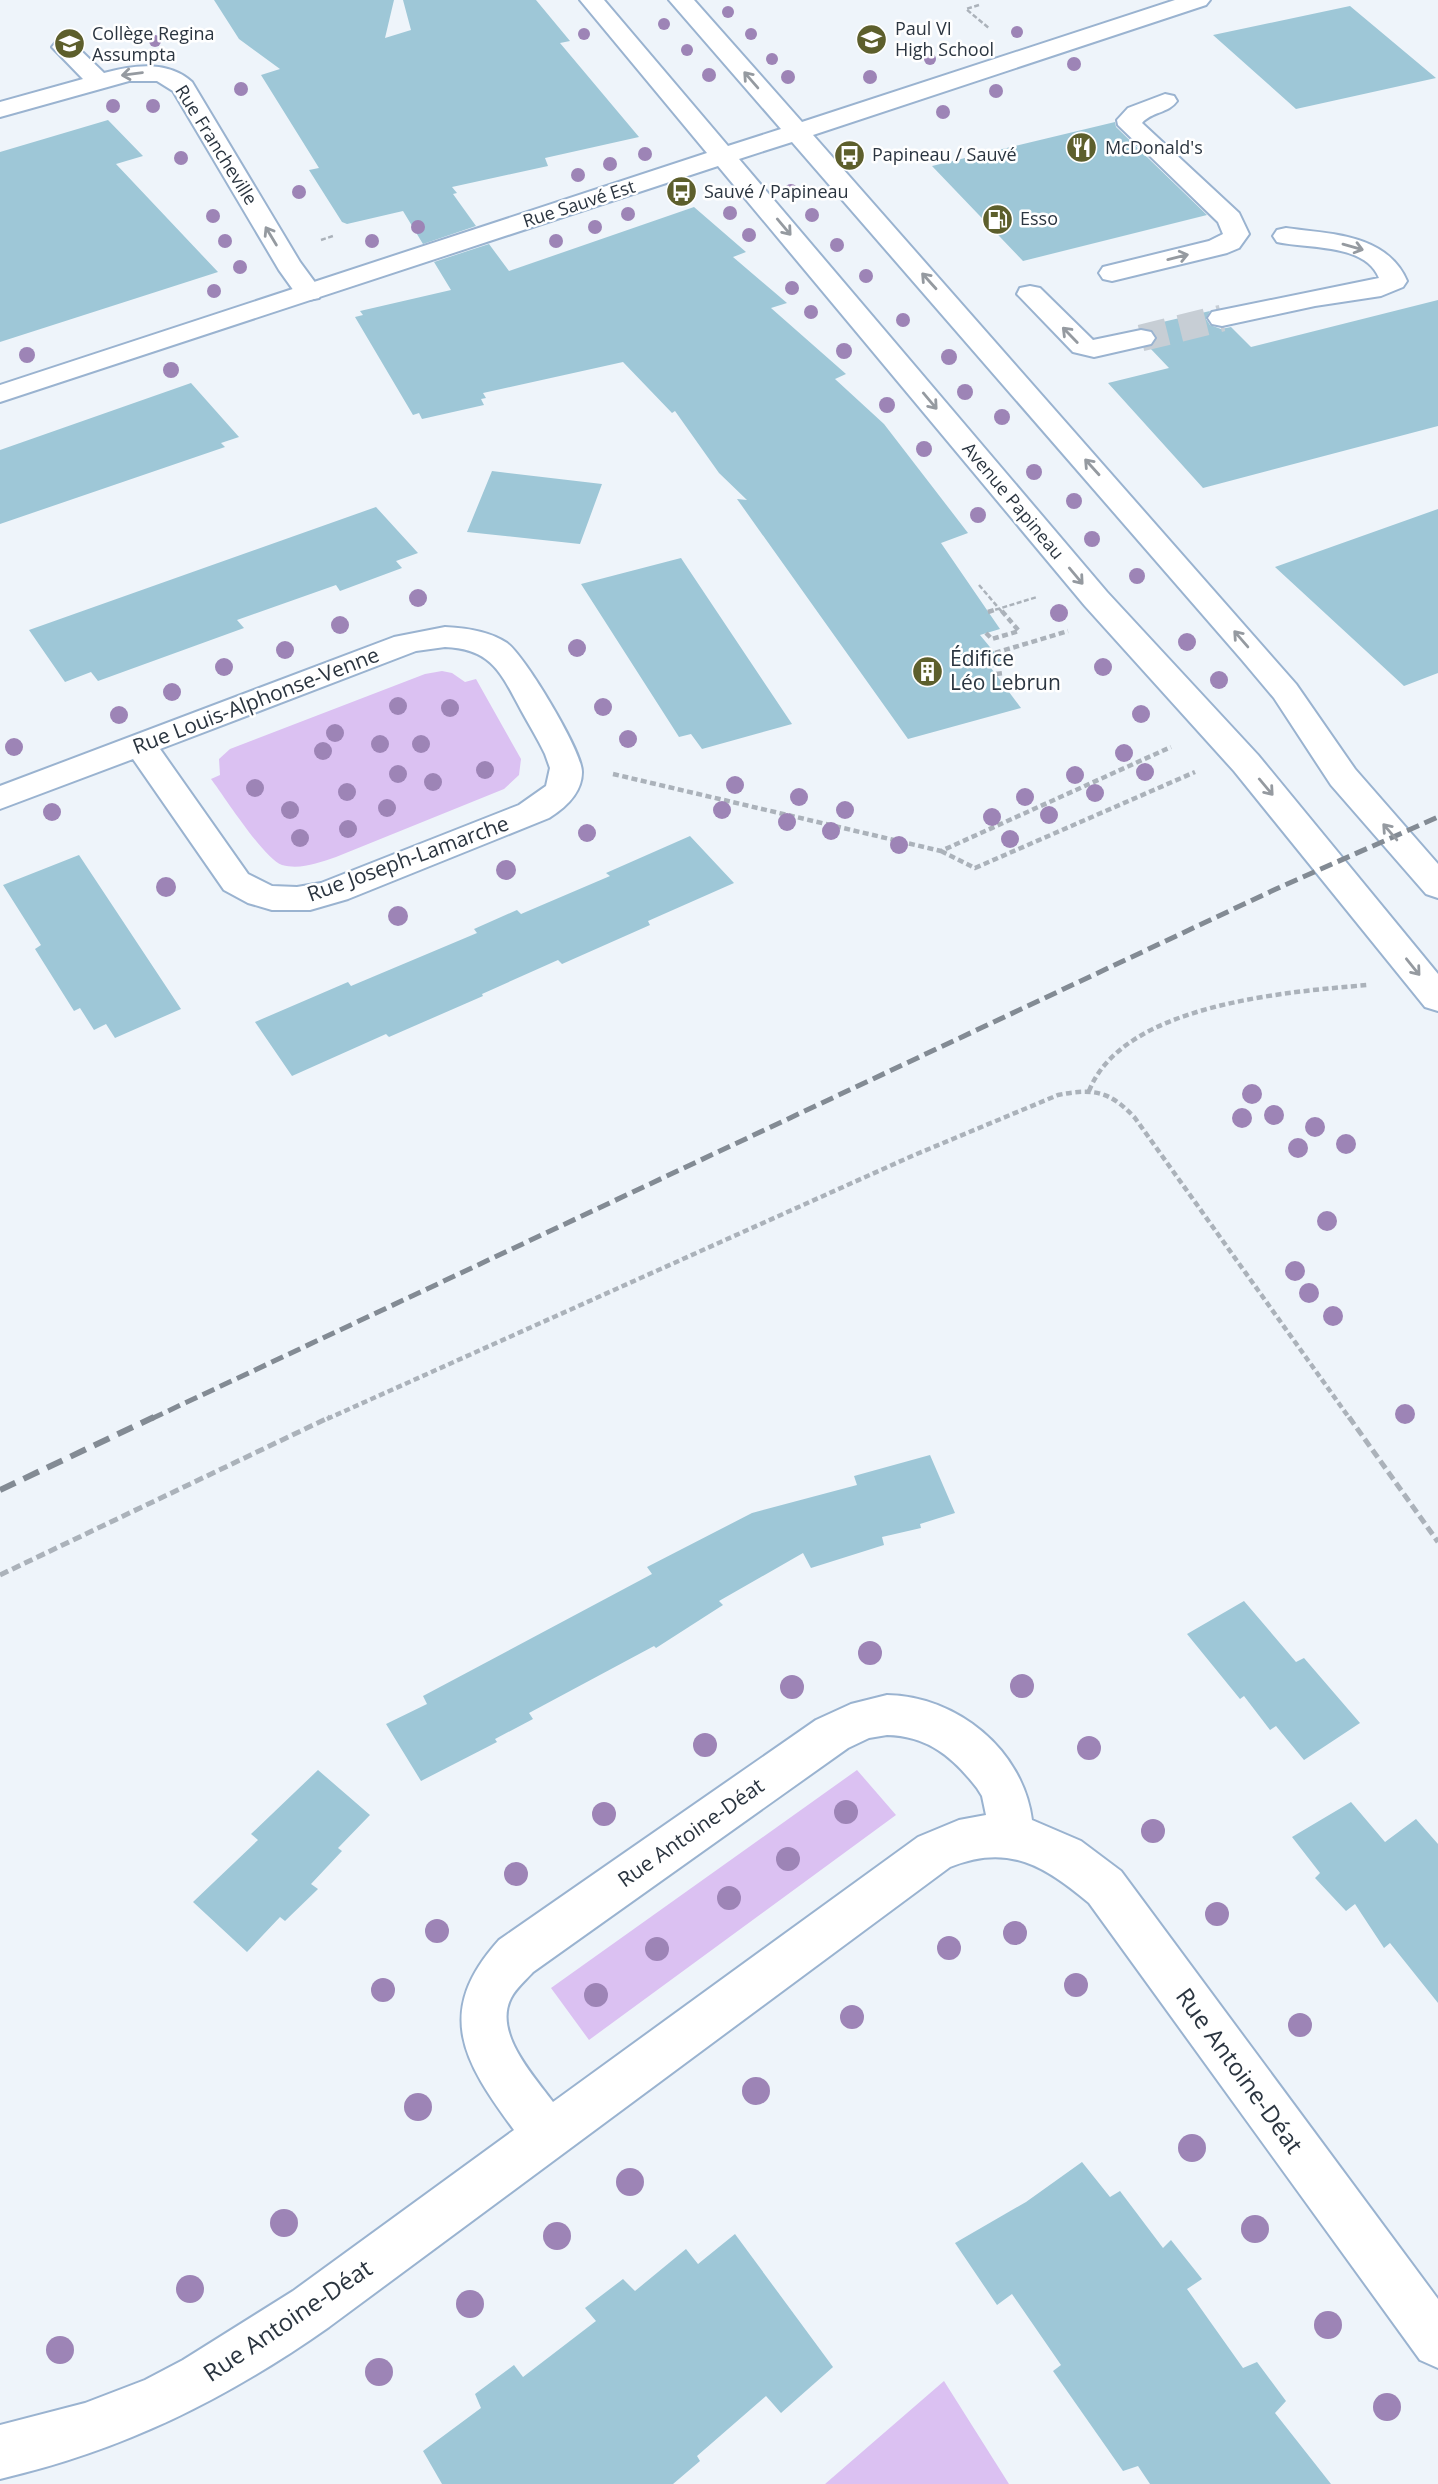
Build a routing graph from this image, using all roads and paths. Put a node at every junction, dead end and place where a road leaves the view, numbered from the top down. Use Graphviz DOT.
graph roads {
  1 [pos="592,0"];
  2 [pos="681,0"];
  3 [pos="1198,0"];
  4 [pos="979,5"];
  5 [pos="993,32"];
  6 [pos="64,47"];
  7 [pos="97,82"];
  8 [pos="1165,101"];
  9 [pos="0,110"];
  10 [pos="796,131"];
  11 [pos="725,156"];
  12 [pos="333,236"];
  13 [pos="1286,236"];
  14 [pos="320,240"];
  15 [pos="1112,273"];
  16 [pos="309,292"];
  17 [pos="1030,294"];
  18 [pos="1222,318"];
  19 [pos="1141,338"];
  20 [pos="0,394"];
  21 [pos="979,585"];
  22 [pos="1038,597"];
  23 [pos="998,608"];
  24 [pos="988,612"];
  25 [pos="1080,627"];
  26 [pos="986,633"];
  27 [pos="995,653"];
  28 [pos="510,665"];
  29 [pos="1003,673"];
  30 [pos="996,674"];
  31 [pos="1178,744"];
  32 [pos="140,745"];
  33 [pos="1199,771"];
  34 [pos="612,774"];
  35 [pos="0,797"];
  36 [pos="941,851"];
  37 [pos="1438,886"];
  38 [pos="1375,985"];
  39 [pos="1438,998"];
  40 [pos="1090,1091"];
  41 [pos="1438,1542"];
  42 [pos="0,1575"];
  43 [pos="1011,1836"];
  44 [pos="548,2136"];
  45 [pos="1438,2343"];
  46 [pos="0,2452"];
  1 -- 11 [label="main road, Avenue Papineau"];
  10 -- 2 [label="main road, one-way"];
  3 -- 10 [label="main road, Rue Sauvé Est"];
  4 -- 5 [label="path"];
  6 -- 7 [label="main road"];
  7 -- 9 [label="main road, Rue Francheville"];
  16 -- 7 [label="main road, Rue Francheville, one-way"];
  15 -- 8 [label="main road, one-way"];
  10 -- 11 [label="main road, Rue Sauvé Est"];
  37 -- 10 [label="main road, one-way"];
  11 -- 16 [label="main road, Rue Sauvé Est"];
  11 -- 39 [label="main road, Avenue Papineau, one-way"];
  12 -- 14 [label="path"];
  13 -- 18 [label="main road, one-way"];
  16 -- 20 [label="main road, Rue Sauvé Est"];
  19 -- 17 [label="main road, one-way"];
  21 -- 23 [label="path"];
  22 -- 23 [label="path"];
  23 -- 24 [label="path"];
  23 -- 26 [label="path"];
  25 -- 27 [label="path"];
  28 -- 32 [label="main road, Rue Louis-Alphonse-Venne"];
  28 -- 32 [label="main road, Rue Joseph-Lamarche"];
  29 -- 30 [label="path"];
  31 -- 36 [label="path"];
  32 -- 35 [label="main road, Rue Louis-Alphonse-Venne"];
  33 -- 36 [label="path"];
  34 -- 36 [label="path"];
  38 -- 40 [label="path"];
  40 -- 41 [label="path"];
  40 -- 42 [label="path"];
  43 -- 44 [label="main road, Rue Antoine-Déat"];
  43 -- 44 [label="main road, Rue Antoine-Déat"];
  43 -- 45 [label="main road, Rue Antoine-Déat"];
  44 -- 46 [label="main road, Rue Antoine-Déat"];
}
